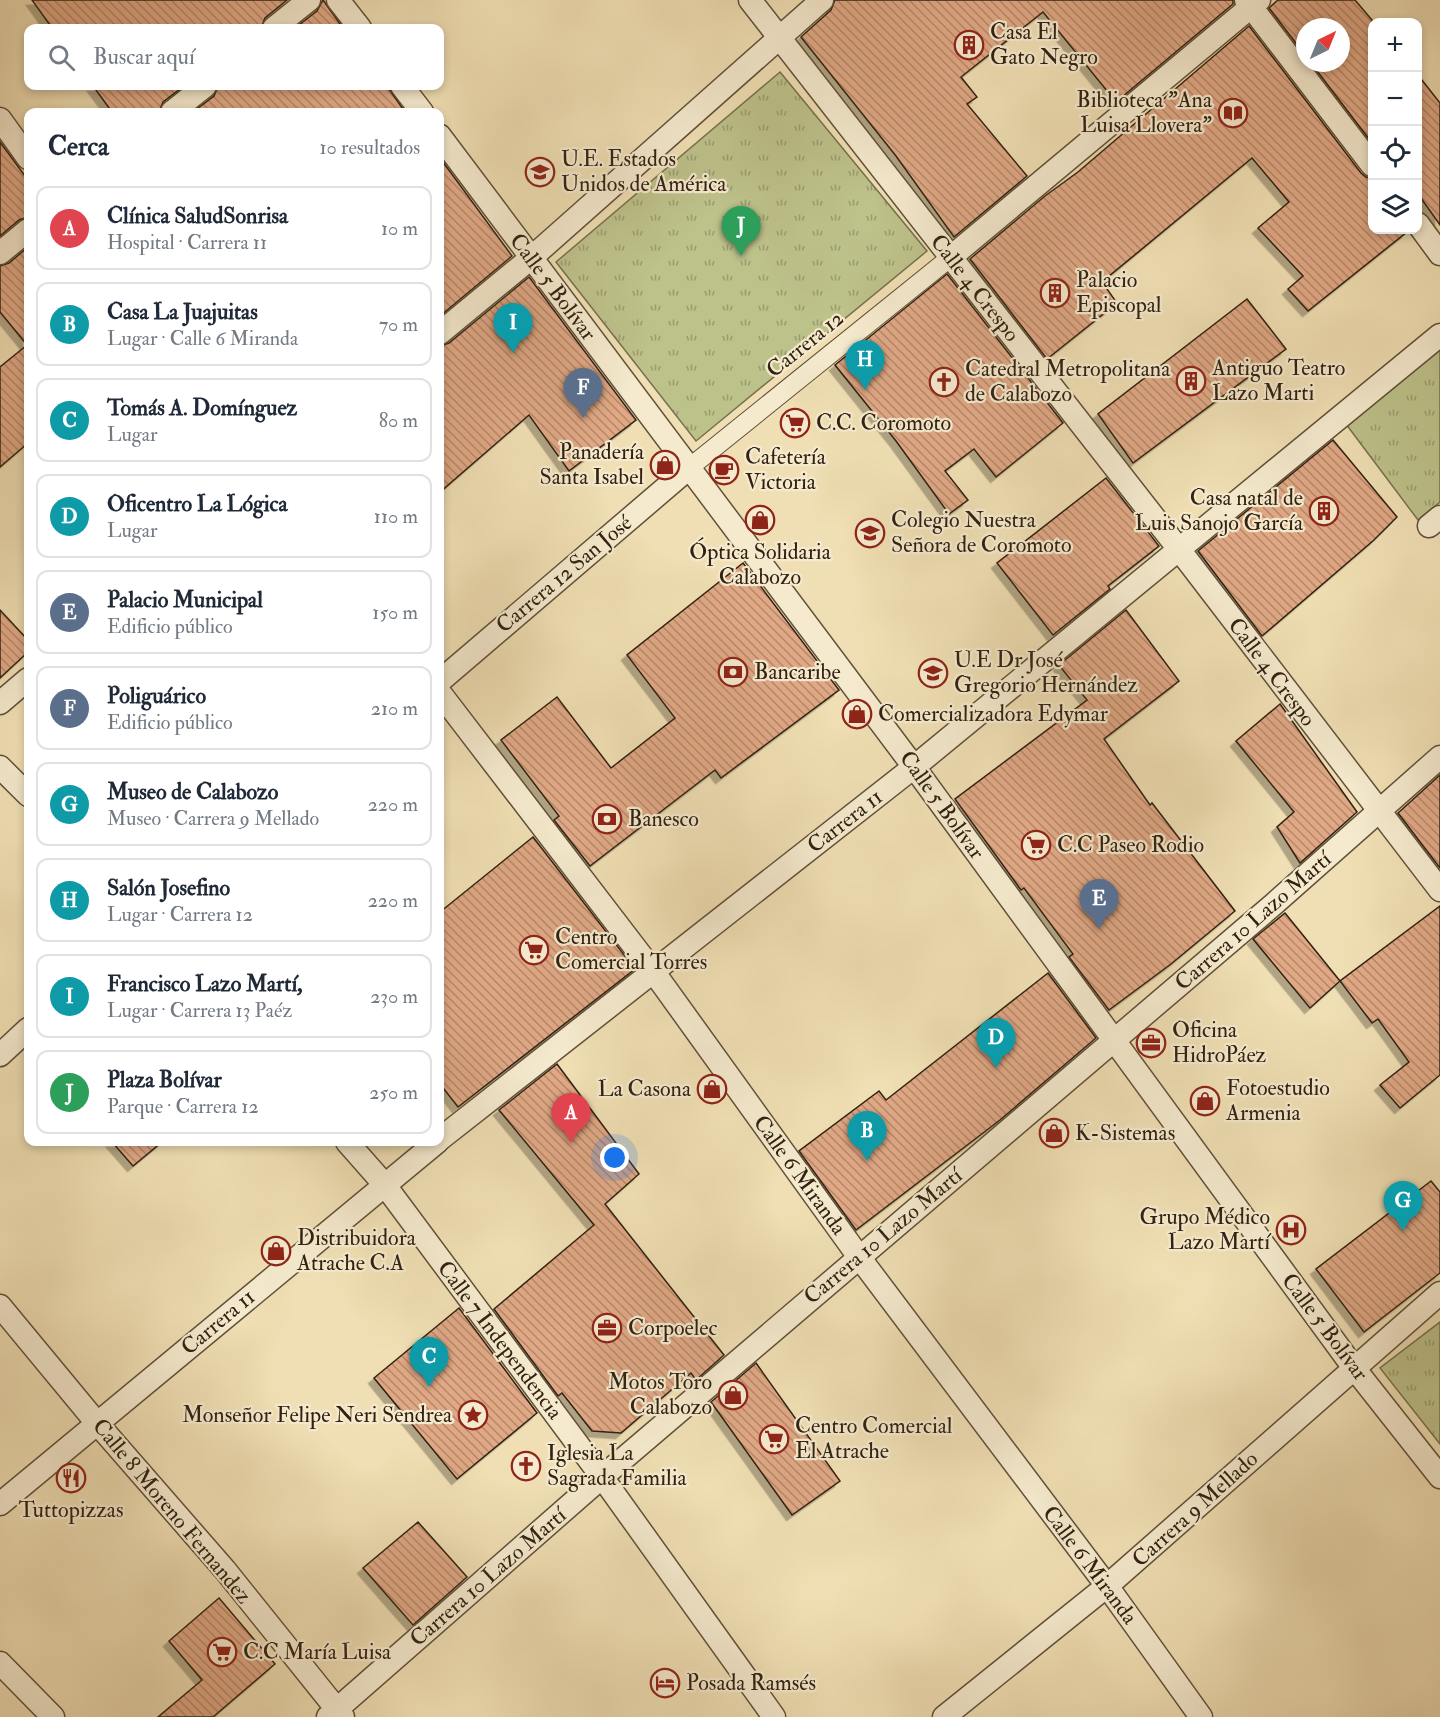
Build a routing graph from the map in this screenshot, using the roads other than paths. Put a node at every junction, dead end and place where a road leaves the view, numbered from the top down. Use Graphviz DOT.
graph roads {
  1 [pos="309,0"];
  2 [pos="338,0"];
  3 [pos="750,0"];
  4 [pos="822,0"];
  5 [pos="1252,2"];
  6 [pos="279,24"];
  7 [pos="357,24"];
  8 [pos="778,37"];
  9 [pos="200,90"];
  10 [pos="405,90"];
  11 [pos="177,108"];
  12 [pos="419,108"];
  13 [pos="0,119"];
  14 [pos="444,141"];
  15 [pos="24,152"];
  16 [pos="1368,160"];
  17 [pos="1422,229"];
  18 [pos="24,233"];
  19 [pos="0,253"];
  20 [pos="1440,254"];
  21 [pos="951,257"];
  22 [pos="531,258"];
  23 [pos="444,330"];
  24 [pos="1440,335"];
  25 [pos="689,468"];
  26 [pos="1178,549"];
  27 [pos="444,678"];
  28 [pos="24,682"];
  29 [pos="444,698"];
  30 [pos="0,703"];
  31 [pos="1440,757"];
  32 [pos="0,767"];
  33 [pos="914,767"];
  34 [pos="24,791"];
  35 [pos="1379,812"];
  36 [pos="1440,890"];
  37 [pos="653,971"];
  38 [pos="24,1033"];
  39 [pos="1114,1042"];
  40 [pos="0,1055"];
  41 [pos="444,1135"];
  42 [pos="351,1146"];
  43 [pos="431,1146"];
  44 [pos="384,1184"];
  45 [pos="859,1257"];
  46 [pos="1440,1293"];
  47 [pos="0,1306"];
  48 [pos="1354,1368"];
  49 [pos="96,1422"];
  50 [pos="602,1477"];
  51 [pos="1440,1477"];
  52 [pos="0,1504"];
  53 [pos="1107,1586"];
  54 [pos="0,1663"];
  55 [pos="336,1714"];
  56 [pos="53,1717"];
  57 [pos="774,1717"];
  58 [pos="944,1717"];
  59 [pos="1202,1717"];
  1 -- 6 [label="street"];
  2 -- 7 [label="street"];
  3 -- 8 [label="street, Calle 4 Crespo"];
  4 -- 8 [label="street"];
  5 -- 16 [label="street"];
  5 -- 21 [label="street"];
  8 -- 21 [label="street, Calle 4 Crespo"];
  8 -- 22 [label="street"];
  9 -- 11 [label="street"];
  10 -- 12 [label="street"];
  13 -- 15 [label="street"];
  14 -- 22 [label="street, Calle 5 Bolívar"];
  17 -- 20 [label="street"];
  18 -- 19 [label="street"];
  21 -- 25 [label="street, Carrera 12"];
  21 -- 26 [label="street, Calle 4 Crespo"];
  22 -- 23 [label="street"];
  22 -- 25 [label="street, Calle 5 Bolívar"];
  24 -- 26 [label="street, Carrera 11"];
  25 -- 27 [label="street, Carrera 12 San José"];
  25 -- 33 [label="street, Calle 5 Bolívar"];
  26 -- 33 [label="street, Carrera 11"];
  26 -- 35 [label="street, Calle 4 Crespo"];
  28 -- 30 [label="street"];
  29 -- 37 [label="street, Calle 6 Miranda"];
  31 -- 35 [label="street, Carrera 10 Lazo Martí"];
  32 -- 34 [label="street"];
  33 -- 37 [label="street, Carrera 11"];
  33 -- 39 [label="street, Calle 5 Bolívar"];
  35 -- 36 [label="street, Calle 4 Crespo"];
  35 -- 39 [label="street, Carrera 10 Lazo Martí"];
  37 -- 41 [label="street, Carrera 11"];
  37 -- 45 [label="street, Calle 6 Miranda"];
  38 -- 40 [label="street"];
  39 -- 45 [label="street, Carrera 10 Lazo Martí"];
  39 -- 48 [label="street, Calle 5 Bolívar"];
  42 -- 44 [label="street, Calle 7 Independencia"];
  43 -- 44 [label="street, Carrera 11"];
  44 -- 49 [label="street, Carrera 11"];
  44 -- 50 [label="street, Calle 7 Independencia"];
  45 -- 50 [label="street, Carrera 10 Lazo Martí"];
  45 -- 53 [label="street, Calle 6 Miranda"];
  46 -- 48 [label="street, Carrera 9 Mellado"];
  47 -- 49 [label="street, Calle 8 Moreno Fernandez"];
  48 -- 51 [label="street, Calle 5 Bolívar"];
  48 -- 53 [label="street, Carrera 9 Mellado"];
  49 -- 52 [label="street, Carrera 11"];
  49 -- 55 [label="street, Calle 8 Moreno Fernandez"];
  50 -- 55 [label="street, Carrera 10 Lazo Martí"];
  50 -- 57 [label="street, Calle 7 Independencia"];
  53 -- 58 [label="street, Carrera 9 Mellado"];
  53 -- 59 [label="street, Calle 6 Miranda"];
  54 -- 56 [label="street"];
}
